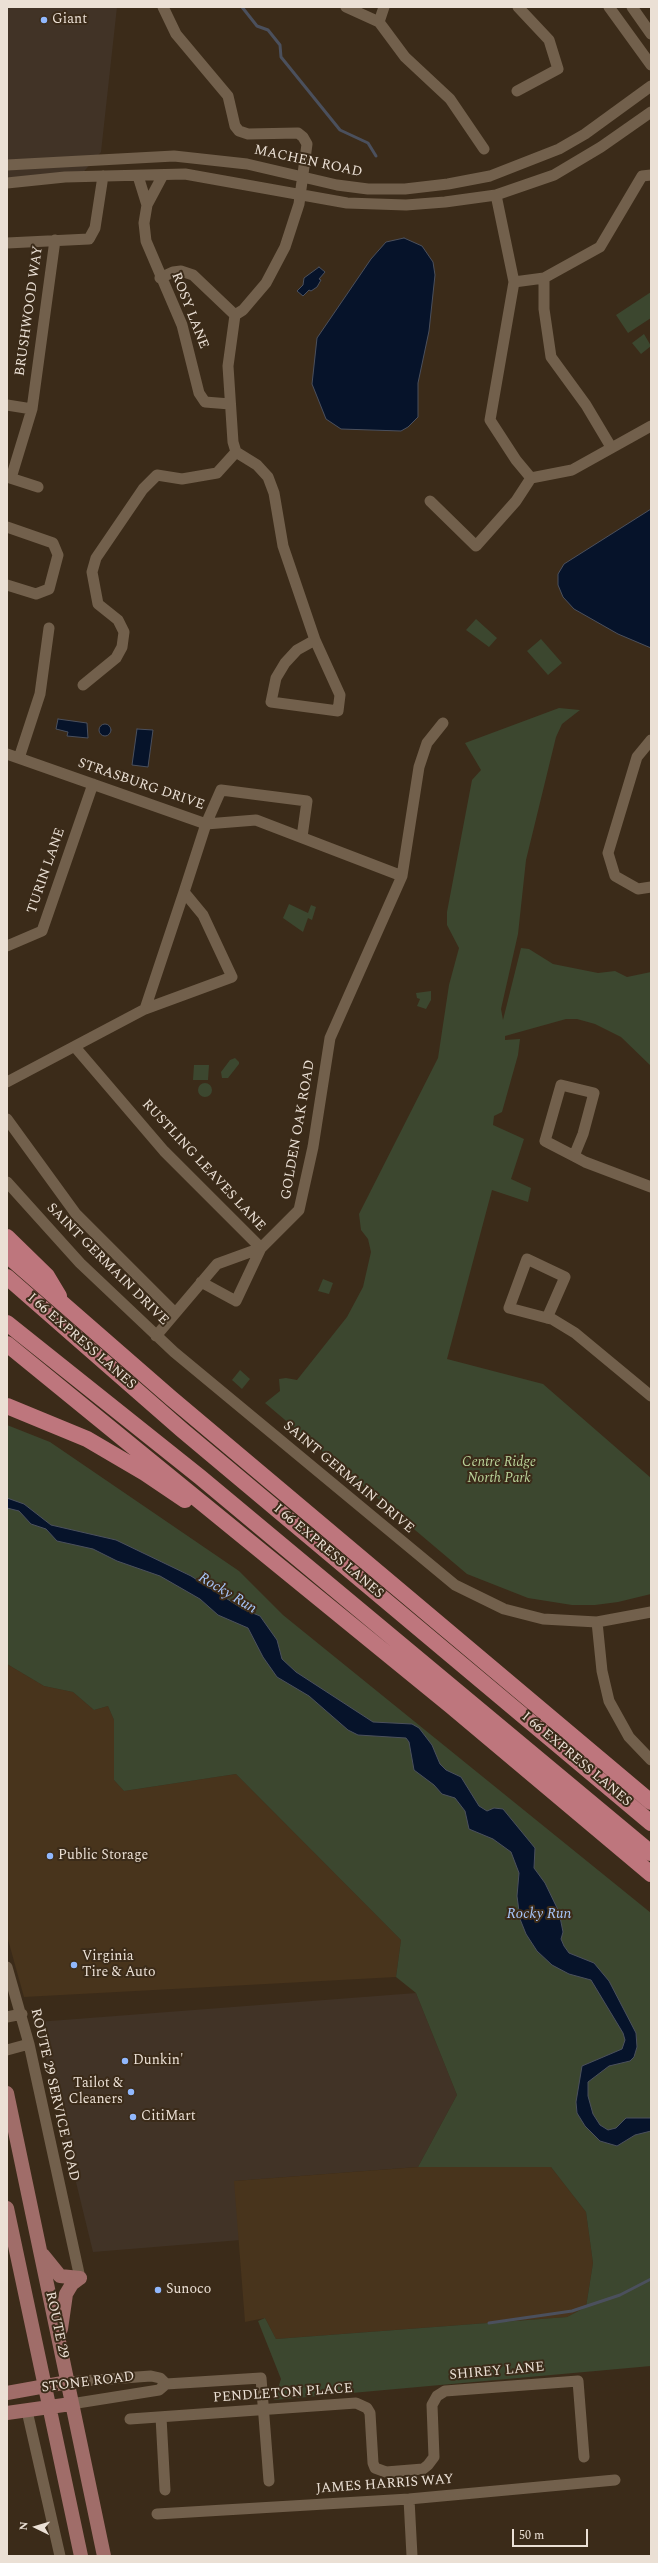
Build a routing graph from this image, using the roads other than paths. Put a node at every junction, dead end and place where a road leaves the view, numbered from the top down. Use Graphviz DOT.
graph roads {
  1 [pos="163,7"];
  2 [pos="346,7"];
  3 [pos="384,7"];
  4 [pos="518,7"];
  5 [pos="609,7"];
  6 [pos="632,7"];
  7 [pos="378,22"];
  8 [pos="651,34"];
  9 [pos="651,65"];
  10 [pos="651,86"];
  11 [pos="517,91"];
  12 [pos="651,112"];
  13 [pos="484,149"];
  14 [pos="7,165"];
  15 [pos="163,175"];
  16 [pos="651,175"];
  17 [pos="103,176"];
  18 [pos="138,176"];
  19 [pos="303,178"];
  20 [pos="7,183"];
  21 [pos="300,194"];
  22 [pos="496,195"];
  23 [pos="147,206"];
  24 [pos="55,240"];
  25 [pos="7,243"];
  26 [pos="160,278"];
  27 [pos="544,278"];
  28 [pos="514,282"];
  29 [pos="235,315"];
  30 [pos="230,404"];
  31 [pos="7,405"];
  32 [pos="32,409"];
  33 [pos="651,426"];
  34 [pos="611,447"];
  35 [pos="236,452"];
  36 [pos="9,478"];
  37 [pos="531,478"];
  38 [pos="38,487"];
  39 [pos="430,501"];
  40 [pos="7,528"];
  41 [pos="7,585"];
  42 [pos="49,628"];
  43 [pos="315,640"];
  44 [pos="84,685"];
  45 [pos="443,723"];
  46 [pos="651,740"];
  47 [pos="7,754"];
  48 [pos="19,758"];
  49 [pos="93,784"];
  50 [pos="206,824"];
  51 [pos="302,837"];
  52 [pos="402,876"];
  53 [pos="651,886"];
  54 [pos="184,892"];
  55 [pos="7,946"];
  56 [pos="145,1009"];
  57 [pos="75,1047"];
  58 [pos="7,1082"];
  59 [pos="7,1119"];
  60 [pos="574,1156"];
  61 [pos="7,1182"];
  62 [pos="651,1187"];
  63 [pos="7,1237"];
  64 [pos="261,1248"];
  65 [pos="7,1255"];
  66 [pos="7,1277"];
  67 [pos="201,1282"];
  68 [pos="66,1308"];
  69 [pos="175,1313"];
  70 [pos="547,1318"];
  71 [pos="7,1323"];
  72 [pos="156,1336"];
  73 [pos="7,1344"];
  74 [pos="651,1396"];
  75 [pos="7,1406"];
  76 [pos="283,1569"];
  77 [pos="651,1612"];
  78 [pos="597,1622"];
  79 [pos="651,1760"];
  80 [pos="651,1802"];
  81 [pos="651,1823"];
  82 [pos="651,1853"];
  83 [pos="651,1874"];
  84 [pos="7,1967"];
  85 [pos="22,2014"];
  86 [pos="7,2017"];
  87 [pos="29,2044"];
  88 [pos="7,2050"];
  89 [pos="7,2093"];
  90 [pos="7,2208"];
  91 [pos="40,2250"];
  92 [pos="80,2278"];
  93 [pos="59,2342"];
  94 [pos="68,2382"];
  95 [pos="166,2384"];
  96 [pos="46,2387"];
  97 [pos="7,2393"];
  98 [pos="72,2404"];
  99 [pos="49,2407"];
  100 [pos="264,2410"];
  101 [pos="27,2411"];
  102 [pos="7,2413"];
  103 [pos="161,2417"];
  104 [pos="130,2419"];
  105 [pos="584,2457"];
  106 [pos="408,2470"];
  107 [pos="615,2480"];
  108 [pos="269,2481"];
  109 [pos="165,2490"];
  110 [pos="408,2499"];
  111 [pos="157,2514"];
  112 [pos="60,2556"];
  113 [pos="81,2556"];
  114 [pos="104,2556"];
  115 [pos="412,2556"];
  1 -- 19 [label="street"];
  2 -- 7 [label="street"];
  3 -- 7 [label="street"];
  4 -- 11 [label="street"];
  5 -- 9 [label="street"];
  6 -- 8 [label="street"];
  7 -- 13 [label="street"];
  10 -- 19 [label="street, MACHEN ROAD"];
  12 -- 22 [label="street"];
  14 -- 19 [label="street, MACHEN ROAD"];
  15 -- 18 [label="street"];
  15 -- 21 [label="street"];
  15 -- 23 [label="street, ROSY LANE"];
  16 -- 27 [label="street"];
  17 -- 18 [label="street"];
  17 -- 20 [label="street"];
  17 -- 24 [label="street"];
  18 -- 23 [label="street, ROSY LANE"];
  19 -- 21 [label="street"];
  21 -- 22 [label="street"];
  21 -- 29 [label="street"];
  22 -- 28 [label="street"];
  23 -- 26 [label="street, ROSY LANE"];
  24 -- 25 [label="street"];
  24 -- 32 [label="street, BRUSHWOOD WAY"];
  26 -- 29 [label="street"];
  26 -- 30 [label="street, ROSY LANE"];
  27 -- 28 [label="street"];
  27 -- 34 [label="street"];
  28 -- 37 [label="street"];
  29 -- 30 [label="street"];
  30 -- 35 [label="street"];
  31 -- 32 [label="street"];
  32 -- 36 [label="street, BRUSHWOOD WAY"];
  33 -- 34 [label="street"];
  34 -- 37 [label="street"];
  35 -- 43 [label="street"];
  35 -- 44 [label="street"];
  36 -- 38 [label="street"];
  37 -- 39 [label="street"];
  40 -- 41 [label="street"];
  42 -- 48 [label="street"];
  43 -- 43 [label="street"];
  45 -- 52 [label="street, GOLDEN OAK ROAD"];
  46 -- 53 [label="street"];
  47 -- 48 [label="street, STRASBURG DRIVE"];
  48 -- 49 [label="street, STRASBURG DRIVE"];
  49 -- 50 [label="street, STRASBURG DRIVE"];
  49 -- 55 [label="street, TURIN LANE"];
  50 -- 51 [label="street, STRASBURG DRIVE"];
  50 -- 51 [label="street"];
  50 -- 54 [label="street"];
  51 -- 52 [label="street, STRASBURG DRIVE"];
  52 -- 64 [label="street, GOLDEN OAK ROAD"];
  54 -- 56 [label="street"];
  54 -- 56 [label="street"];
  56 -- 57 [label="street"];
  57 -- 58 [label="street"];
  57 -- 64 [label="street, RUSTLING LEAVES LANE"];
  59 -- 69 [label="street"];
  60 -- 60 [label="street"];
  60 -- 62 [label="street"];
  61 -- 72 [label="street, SAINT GERMAIN DRIVE"];
  63 -- 68 [label="highway"];
  64 -- 67 [label="street, GOLDEN OAK ROAD"];
  64 -- 67 [label="street, RUSTLING LEAVES LANE"];
  65 -- 68 [label="highway"];
  66 -- 81 [label="highway, I 66 EXPRESS LANES"];
  67 -- 69 [label="street, GOLDEN OAK ROAD"];
  68 -- 80 [label="highway"];
  69 -- 72 [label="street, GOLDEN OAK ROAD"];
  70 -- 70 [label="street"];
  70 -- 74 [label="street"];
  71 -- 82 [label="highway, I 66 EXPRESS LANES"];
  72 -- 78 [label="street, SAINT GERMAIN DRIVE"];
  73 -- 76 [label="highway"];
  75 -- 76 [label="highway"];
  76 -- 83 [label="highway"];
  77 -- 78 [label="street, SAINT GERMAIN DRIVE"];
  78 -- 79 [label="street"];
  84 -- 85 [label="street, ROUTE 29 SERVICE ROAD"];
  85 -- 86 [label="street"];
  85 -- 87 [label="street, ROUTE 29 SERVICE ROAD"];
  87 -- 88 [label="street"];
  87 -- 92 [label="street, ROUTE 29 SERVICE ROAD"];
  89 -- 91 [label="main road, ROUTE 29"];
  90 -- 96 [label="main road, ROUTE 29"];
  91 -- 92 [label="main road"];
  91 -- 93 [label="main road, ROUTE 29"];
  92 -- 93 [label="main road"];
  93 -- 94 [label="main road, ROUTE 29"];
  94 -- 95 [label="street, STONE ROAD"];
  94 -- 96 [label="main road, STONE ROAD"];
  94 -- 98 [label="main road, ROUTE 29"];
  95 -- 98 [label="street, STONE ROAD"];
  95 -- 100 [label="street, STONE ROAD"];
  96 -- 97 [label="main road, STONE ROAD"];
  96 -- 99 [label="main road, ROUTE 29"];
  98 -- 99 [label="main road, STONE ROAD"];
  98 -- 114 [label="main road, ROUTE 29"];
  99 -- 101 [label="main road, STONE ROAD"];
  99 -- 113 [label="main road, ROUTE 29"];
  100 -- 103 [label="street, PENDLETON PLACE"];
  100 -- 106 [label="street, PENDLETON PLACE"];
  100 -- 108 [label="street"];
  101 -- 102 [label="main road, STONE ROAD"];
  101 -- 112 [label="street"];
  103 -- 104 [label="street, PENDLETON PLACE"];
  103 -- 109 [label="street"];
  105 -- 106 [label="street, SHIREY LANE"];
  107 -- 110 [label="street, JAMES HARRIS WAY"];
  110 -- 111 [label="street, JAMES HARRIS WAY"];
  110 -- 115 [label="street"];
}
